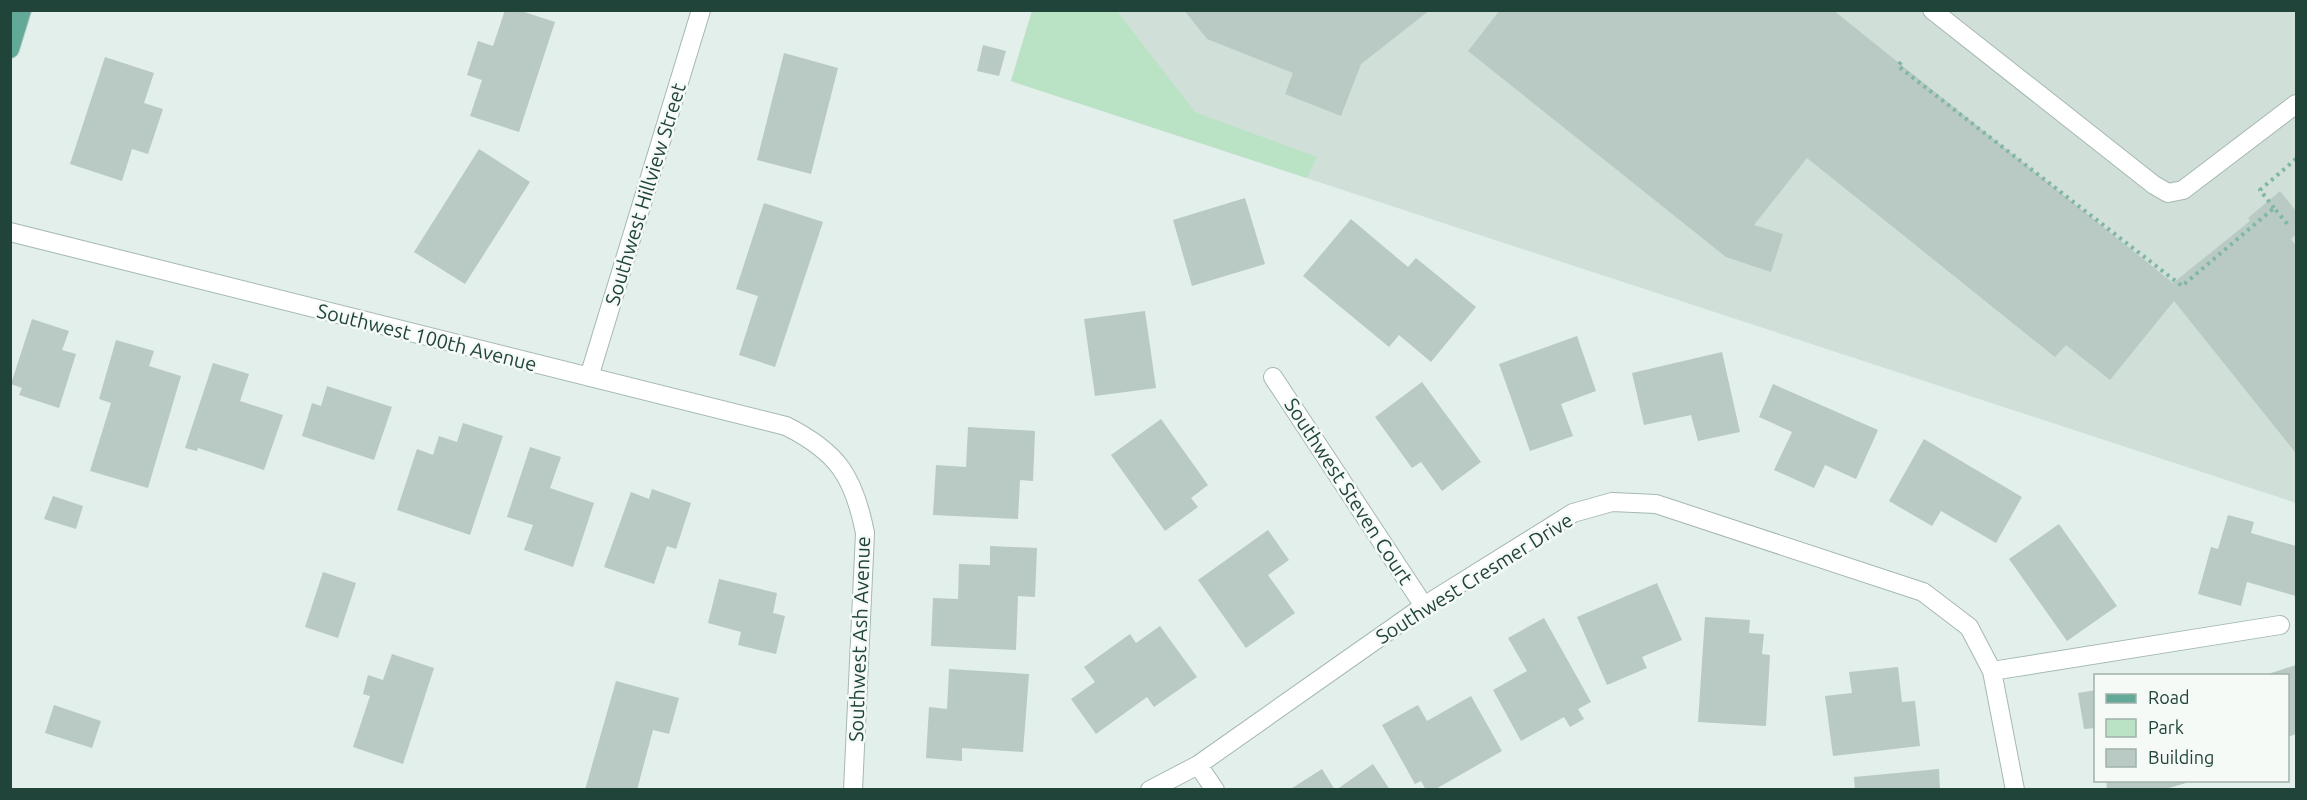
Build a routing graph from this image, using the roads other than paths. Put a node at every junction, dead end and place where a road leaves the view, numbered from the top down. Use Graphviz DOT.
graph roads {
  1 [pos="22,10"];
  2 [pos="701,10"];
  3 [pos="1932,10"];
  4 [pos="10,49"];
  5 [pos="2296,104"];
  6 [pos="10,232"];
  7 [pos="589,377"];
  8 [pos="1273,377"];
  9 [pos="835,460"];
  10 [pos="1424,606"];
  11 [pos="2280,625"];
  12 [pos="1992,671"];
  13 [pos="1198,765"];
  14 [pos="853,789"];
  15 [pos="1150,789"];
  16 [pos="1215,789"];
  17 [pos="2015,789"];
  1 -- 4 [label="main road"];
  2 -- 7 [label="street, Southwest Hillview Street"];
  3 -- 5 [label="street"];
  6 -- 7 [label="street, Southwest 100th Avenue"];
  7 -- 9 [label="street, Southwest 100th Avenue"];
  8 -- 10 [label="street, Southwest Steven Court"];
  9 -- 14 [label="street, Southwest Ash Avenue"];
  10 -- 12 [label="street, Southwest Cresmer Drive"];
  10 -- 13 [label="street, Southwest Cresmer Drive"];
  11 -- 12 [label="street"];
  12 -- 17 [label="street, Southwest Cresmer Drive"];
  13 -- 15 [label="street, Southwest Cresmer Drive"];
  13 -- 16 [label="street"];
}
